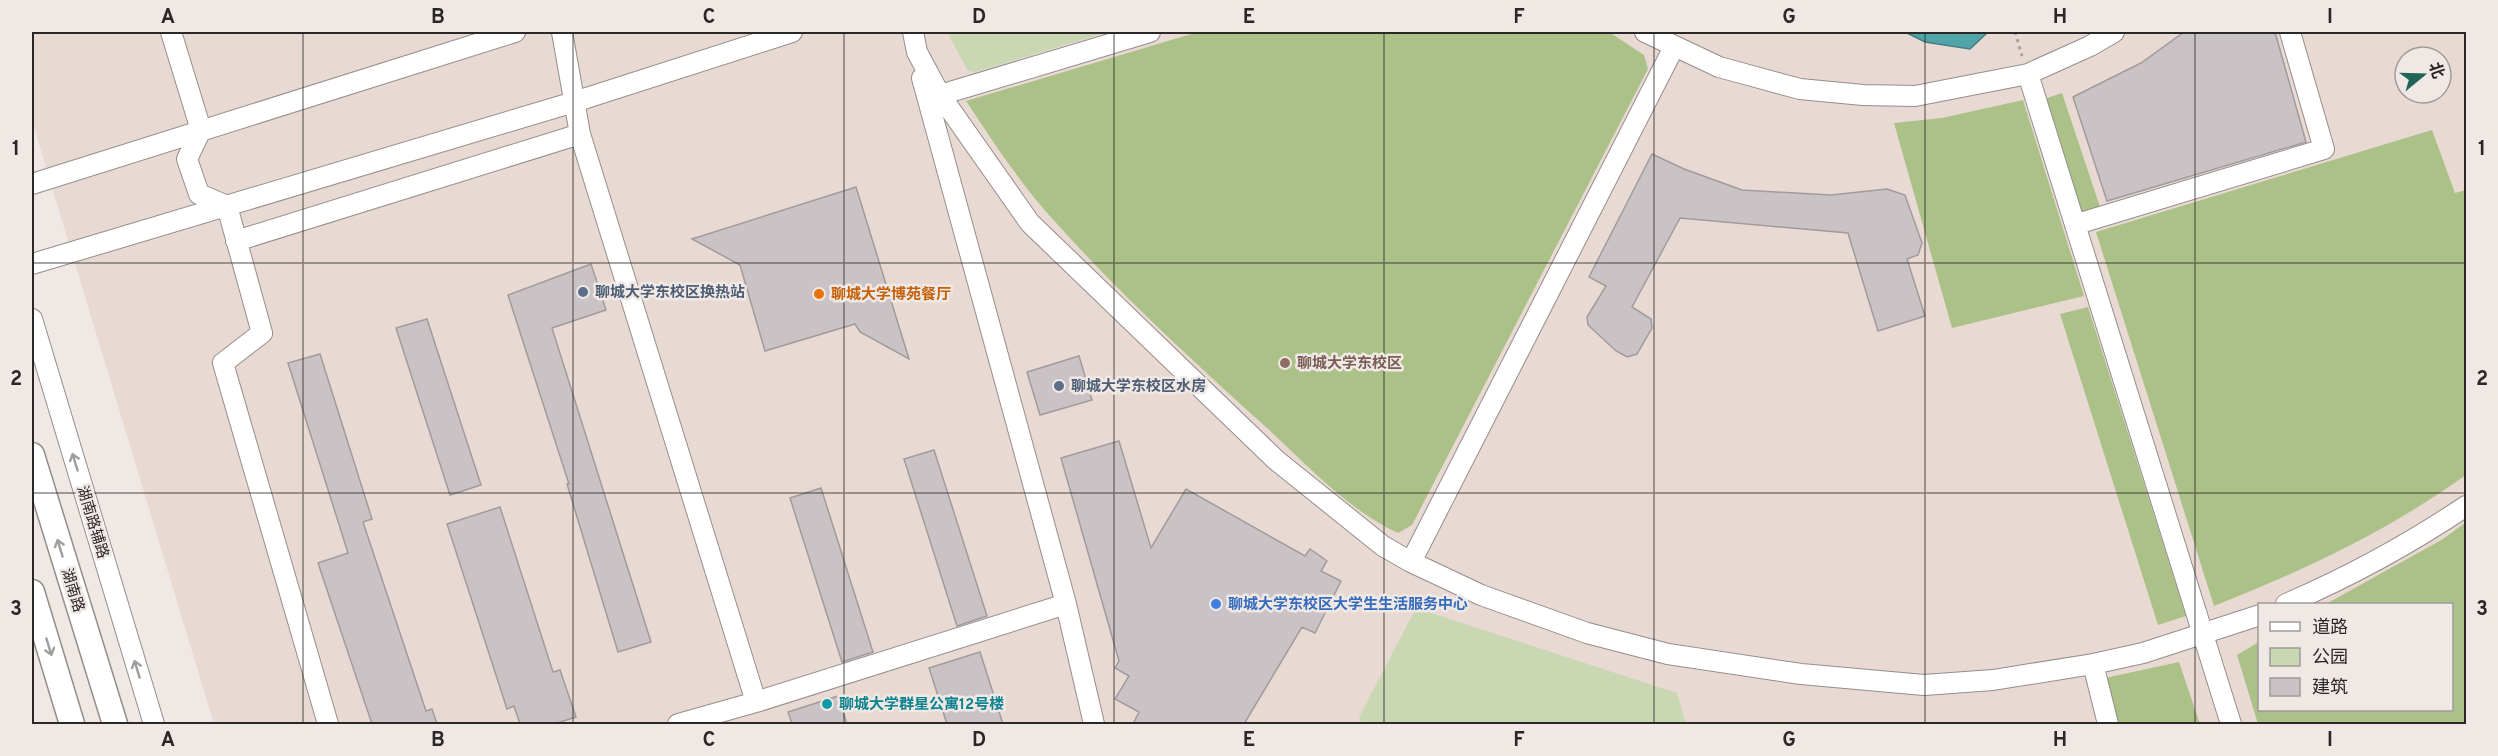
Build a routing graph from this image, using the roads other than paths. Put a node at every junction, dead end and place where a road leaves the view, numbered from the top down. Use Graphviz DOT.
graph roads {
  1 [pos="171,32"];
  2 [pos="515,32"];
  3 [pos="562,32"];
  4 [pos="792,32"];
  5 [pos="913,32"];
  6 [pos="1150,32"];
  7 [pos="1645,32"];
  8 [pos="2114,32"];
  9 [pos="2290,32"];
  10 [pos="1674,47"];
  11 [pos="917,52"];
  12 [pos="2028,74"];
  13 [pos="940,95"];
  14 [pos="574,102"];
  15 [pos="961,123"];
  16 [pos="201,130"];
  17 [pos="935,132"];
  18 [pos="580,134"];
  19 [pos="32,184"];
  20 [pos="227,206"];
  21 [pos="2077,224"];
  22 [pos="236,241"];
  23 [pos="32,264"];
  24 [pos="32,319"];
  25 [pos="32,455"];
  26 [pos="2466,506"];
  27 [pos="1411,562"];
  28 [pos="32,592"];
  29 [pos="2288,603"];
  30 [pos="1066,604"];
  31 [pos="2258,615"];
  32 [pos="2203,633"];
  33 [pos="2093,664"];
  34 [pos="756,702"];
  35 [pos="72,724"];
  36 [pos="115,724"];
  37 [pos="154,724"];
  38 [pos="328,724"];
  39 [pos="678,724"];
  40 [pos="1094,724"];
  41 [pos="2108,724"];
  42 [pos="2231,724"];
  1 -- 16 [label="street"];
  2 -- 16 [label="street"];
  3 -- 14 [label="street"];
  4 -- 14 [label="street"];
  5 -- 11 [label="street"];
  6 -- 13 [label="street"];
  7 -- 10 [label="street"];
  8 -- 12 [label="street"];
  9 -- 21 [label="street"];
  10 -- 12 [label="street"];
  10 -- 27 [label="street"];
  11 -- 13 [label="street"];
  11 -- 17 [label="street"];
  12 -- 21 [label="street"];
  13 -- 15 [label="street"];
  14 -- 18 [label="street"];
  14 -- 20 [label="street"];
  15 -- 17 [label="street"];
  15 -- 27 [label="street"];
  16 -- 19 [label="street"];
  16 -- 20 [label="street"];
  17 -- 30 [label="street"];
  18 -- 22 [label="street"];
  18 -- 34 [label="street"];
  20 -- 22 [label="street"];
  20 -- 23 [label="street"];
  21 -- 32 [label="street"];
  22 -- 38 [label="street"];
  37 -- 24 [label="street, 湖南路辅路, one-way"];
  36 -- 25 [label="main road, 湖南路, one-way"];
  26 -- 29 [label="street"];
  27 -- 33 [label="street"];
  28 -- 35 [label="main road, one-way"];
  30 -- 34 [label="street"];
  30 -- 40 [label="street"];
  31 -- 32 [label="street"];
  32 -- 33 [label="street"];
  32 -- 42 [label="street"];
  33 -- 41 [label="street"];
  34 -- 39 [label="street"];
}
